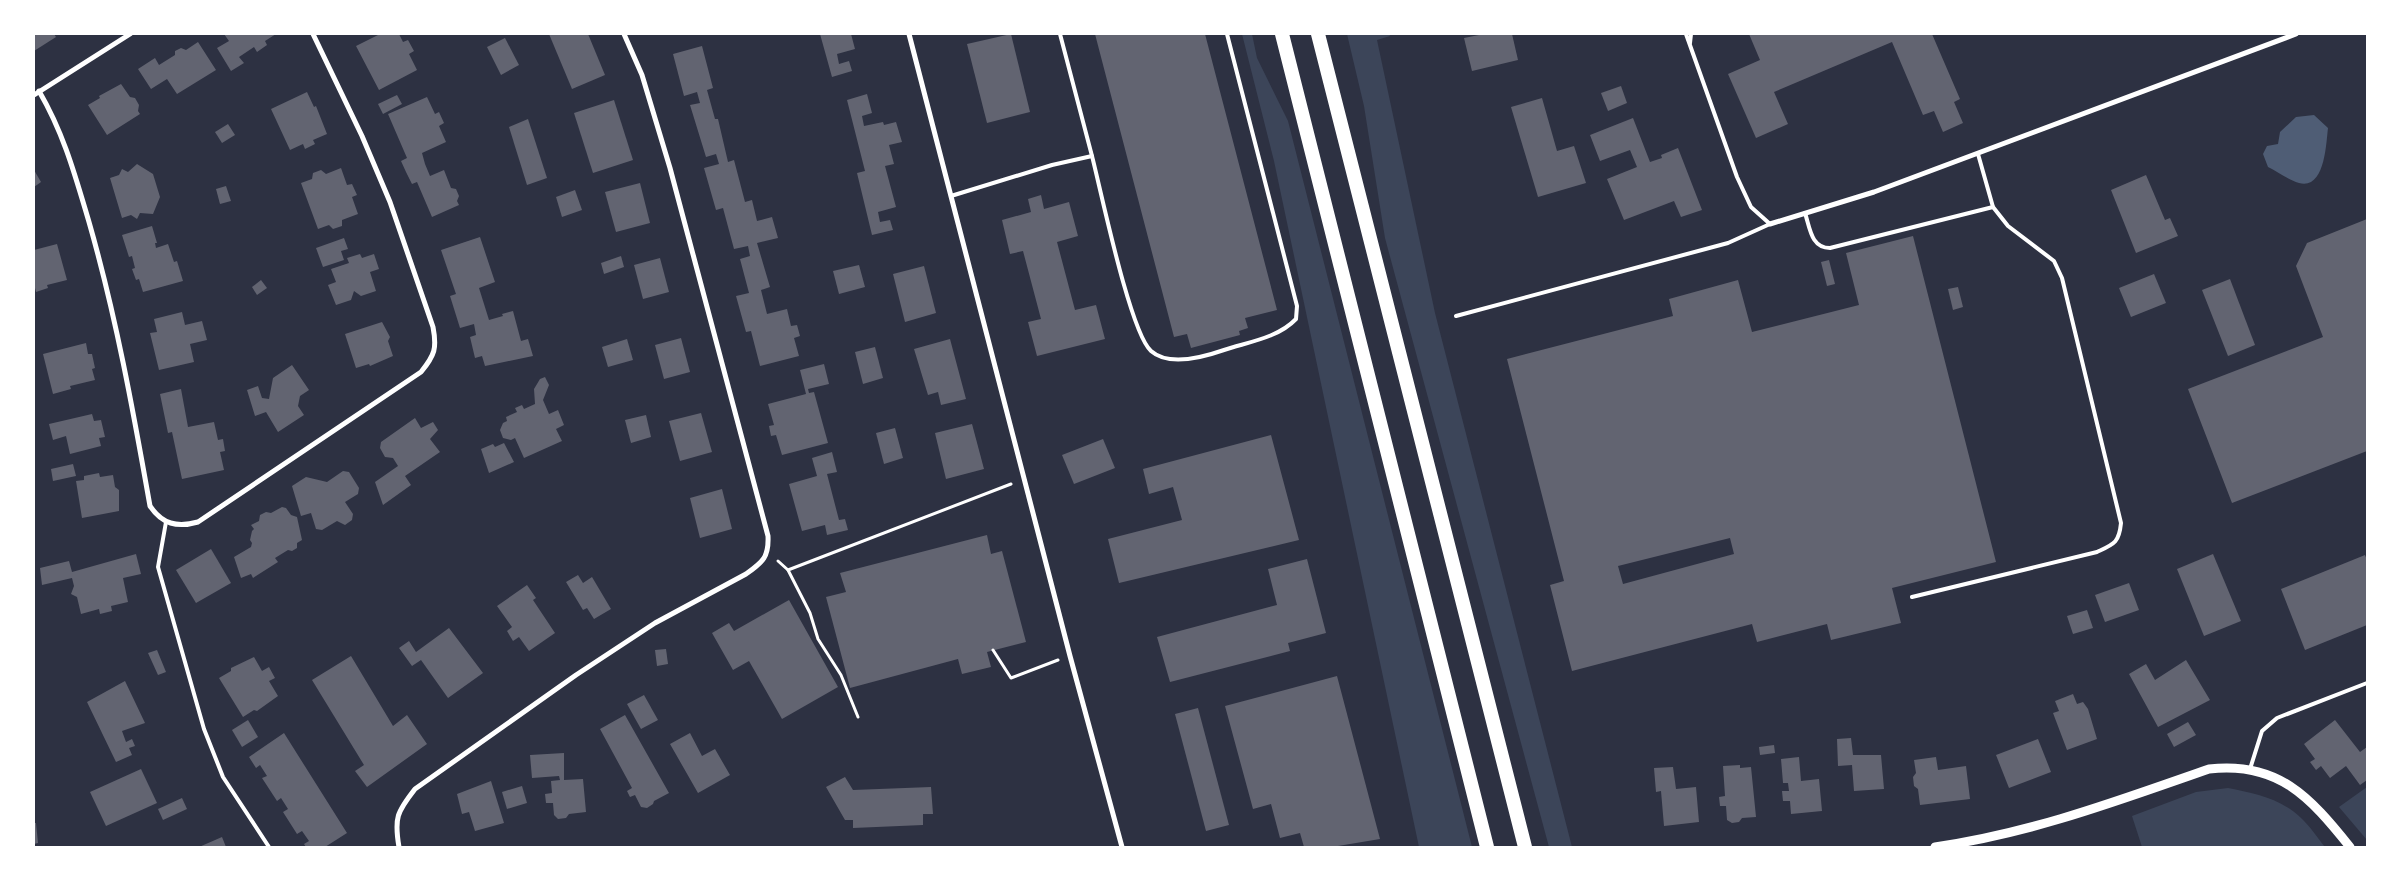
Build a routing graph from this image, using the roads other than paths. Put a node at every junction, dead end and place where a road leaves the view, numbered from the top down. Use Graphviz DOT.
graph roads {
  1 [pos="130,34"];
  2 [pos="313,34"];
  3 [pos="624,34"];
  4 [pos="909,34"];
  5 [pos="1060,34"];
  6 [pos="1227,34"];
  7 [pos="1282,34"];
  8 [pos="1318,34"];
  9 [pos="1686,34"];
  10 [pos="1691,34"];
  11 [pos="2296,34"];
  12 [pos="1690,45"];
  13 [pos="39,91"];
  14 [pos="34,94"];
  15 [pos="1978,154"];
  16 [pos="1092,156"];
  17 [pos="951,196"];
  18 [pos="1993,207"];
  19 [pos="1805,213"];
  20 [pos="1770,224"];
  21 [pos="1456,316"];
  22 [pos="166,522"];
  23 [pos="1912,597"];
  24 [pos="2367,683"];
  25 [pos="2250,769"];
  26 [pos="268,847"];
  27 [pos="399,847"];
  28 [pos="1122,847"];
  29 [pos="1487,847"];
  30 [pos="1525,847"];
  31 [pos="1935,847"];
  32 [pos="2350,847"];
  1 -- 13 [label="street"];
  2 -- 22 [label="street"];
  3 -- 27 [label="street"];
  4 -- 17 [label="street"];
  5 -- 16 [label="lane"];
  6 -- 16 [label="lane"];
  7 -- 29 [label="highway"];
  8 -- 30 [label="highway"];
  9 -- 12 [label="lane"];
  10 -- 12 [label="lane"];
  11 -- 15 [label="street"];
  12 -- 20 [label="lane"];
  13 -- 14 [label="street"];
  13 -- 22 [label="street"];
  15 -- 18 [label="lane"];
  15 -- 19 [label="street"];
  16 -- 17 [label="lane"];
  17 -- 28 [label="street"];
  18 -- 19 [label="lane"];
  18 -- 23 [label="lane"];
  19 -- 20 [label="street"];
  20 -- 21 [label="lane"];
  22 -- 26 [label="lane"];
  24 -- 25 [label="lane"];
  25 -- 31 [label="street"];
  25 -- 32 [label="street"];
}
